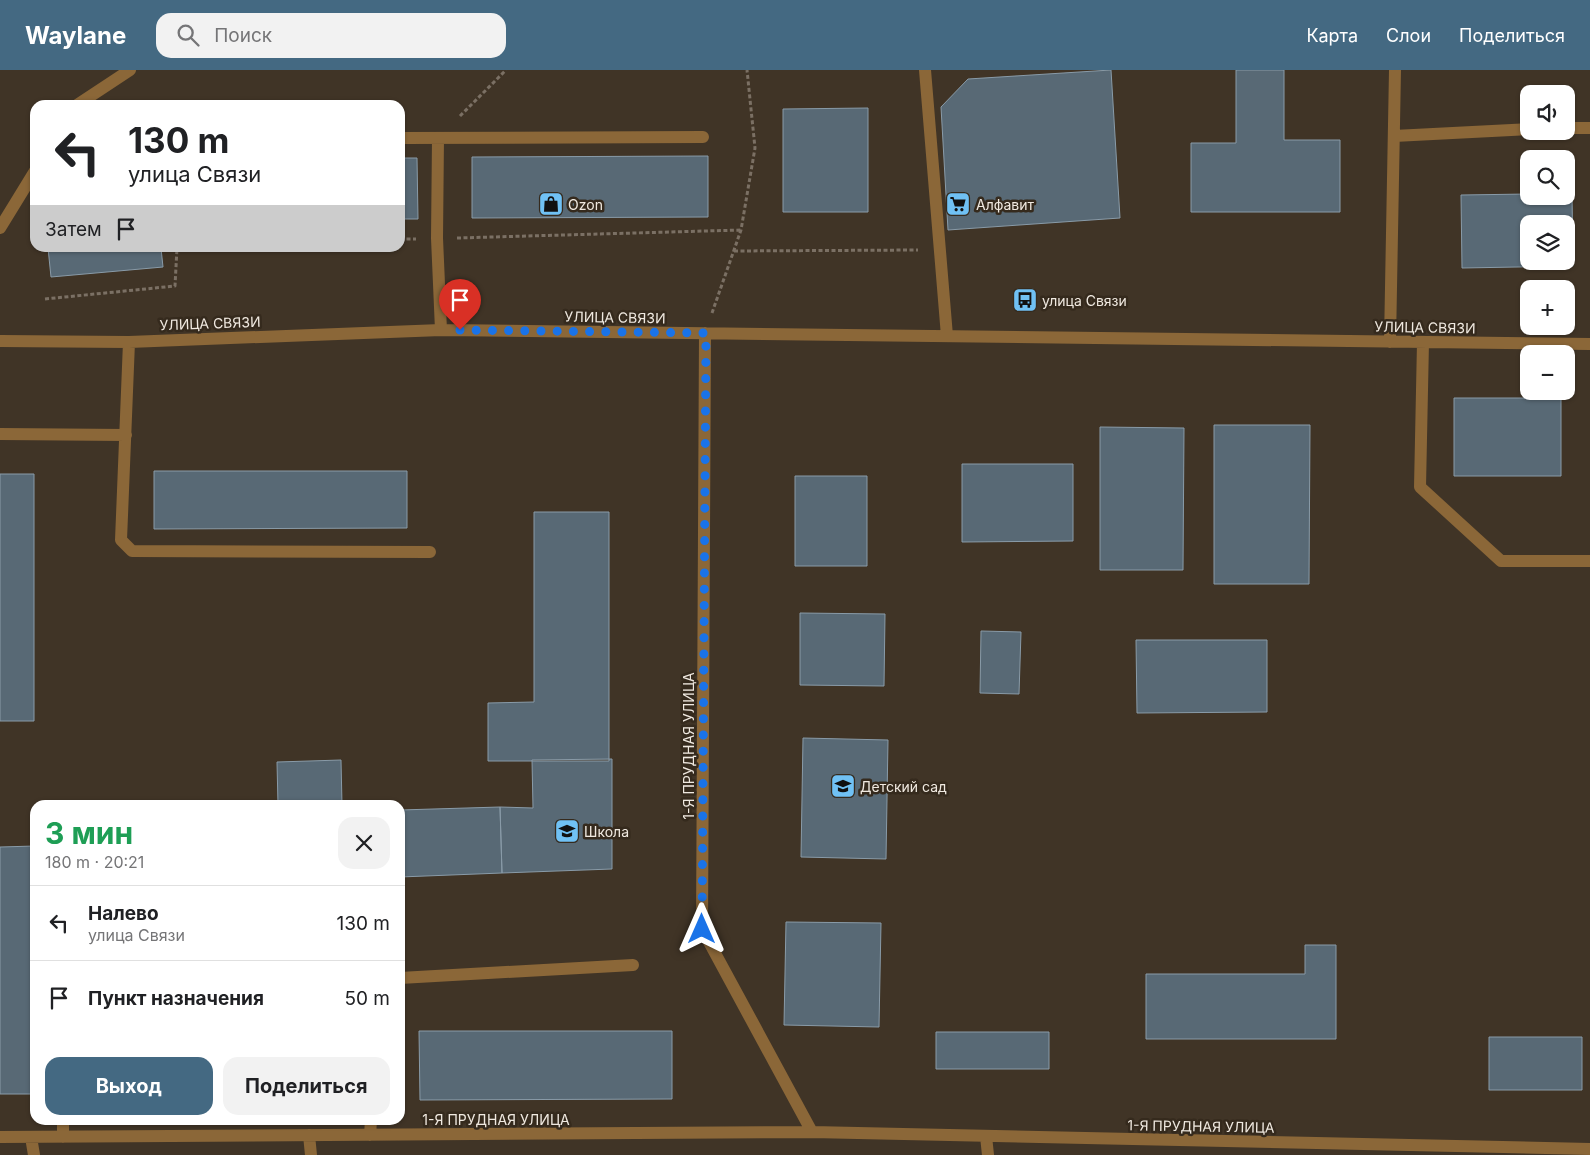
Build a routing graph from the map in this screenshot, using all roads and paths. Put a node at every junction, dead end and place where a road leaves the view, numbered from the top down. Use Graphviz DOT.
graph roads {
  1 [pos="130,70"];
  2 [pos="506,70"];
  3 [pos="747,70"];
  4 [pos="925,70"];
  5 [pos="1395,70"];
  6 [pos="85,100"];
  7 [pos="1575,128"];
  8 [pos="1590,128"];
  9 [pos="1520,129"];
  10 [pos="1394,136"];
  11 [pos="405,138"];
  12 [pos="438,138"];
  13 [pos="703,138"];
  14 [pos="30,178"];
  15 [pos="0,228"];
  16 [pos="741,230"];
  17 [pos="437,238"];
  18 [pos="405,240"];
  19 [pos="940,250"];
  20 [pos="734,251"];
  21 [pos="176,252"];
  22 [pos="45,299"];
  23 [pos="441,330"];
  24 [pos="706,333"];
  25 [pos="947,336"];
  26 [pos="0,341"];
  27 [pos="129,342"];
  28 [pos="1390,342"];
  29 [pos="1423,342"];
  30 [pos="1590,344"];
  31 [pos="0,434"];
  32 [pos="126,435"];
  33 [pos="430,552"];
  34 [pos="1590,562"];
  35 [pos="633,965"];
  36 [pos="405,978"];
  37 [pos="63,1125"];
  38 [pos="371,1125"];
  39 [pos="812,1132"];
  40 [pos="309,1135"];
  41 [pos="370,1135"];
  42 [pos="986,1136"];
  43 [pos="0,1137"];
  44 [pos="31,1137"];
  45 [pos="63,1137"];
  46 [pos="1590,1149"];
  47 [pos="34,1155"];
  48 [pos="311,1155"];
  49 [pos="988,1155"];
  1 -- 6 [label="street"];
  2 -- 12 [label="path"];
  3 -- 16 [label="path"];
  4 -- 19 [label="street"];
  5 -- 10 [label="street"];
  7 -- 8 [label="street"];
  9 -- 10 [label="street"];
  10 -- 28 [label="street"];
  11 -- 12 [label="street"];
  12 -- 13 [label="street"];
  12 -- 17 [label="street"];
  14 -- 15 [label="street"];
  16 -- 17 [label="path"];
  16 -- 20 [label="path"];
  17 -- 18 [label="path"];
  17 -- 23 [label="street"];
  19 -- 20 [label="path"];
  19 -- 25 [label="street"];
  20 -- 24 [label="path"];
  21 -- 22 [label="path"];
  23 -- 24 [label="street, УЛИЦА СВЯЗИ"];
  23 -- 27 [label="street, УЛИЦА СВЯЗИ"];
  24 -- 25 [label="street, УЛИЦА СВЯЗИ"];
  24 -- 39 [label="street, 1-Я ПРУДНАЯ УЛИЦА"];
  25 -- 28 [label="street, УЛИЦА СВЯЗИ"];
  26 -- 27 [label="street, УЛИЦА СВЯЗИ"];
  27 -- 32 [label="street"];
  28 -- 29 [label="street, УЛИЦА СВЯЗИ"];
  29 -- 30 [label="street, УЛИЦА СВЯЗИ"];
  29 -- 34 [label="street"];
  31 -- 32 [label="street"];
  32 -- 33 [label="street"];
  35 -- 36 [label="street"];
  37 -- 45 [label="street"];
  38 -- 41 [label="street"];
  39 -- 41 [label="street, 1-Я ПРУДНАЯ УЛИЦА"];
  39 -- 42 [label="street, 1-Я ПРУДНАЯ УЛИЦА"];
  40 -- 41 [label="street, 1-Я ПРУДНАЯ УЛИЦА"];
  40 -- 45 [label="street, 1-Я ПРУДНАЯ УЛИЦА"];
  40 -- 48 [label="street"];
  42 -- 46 [label="street, 1-Я ПРУДНАЯ УЛИЦА"];
  42 -- 49 [label="street"];
  43 -- 44 [label="street, 1-Я ПРУДНАЯ УЛИЦА"];
  44 -- 45 [label="street, 1-Я ПРУДНАЯ УЛИЦА"];
  44 -- 47 [label="street"];
}
